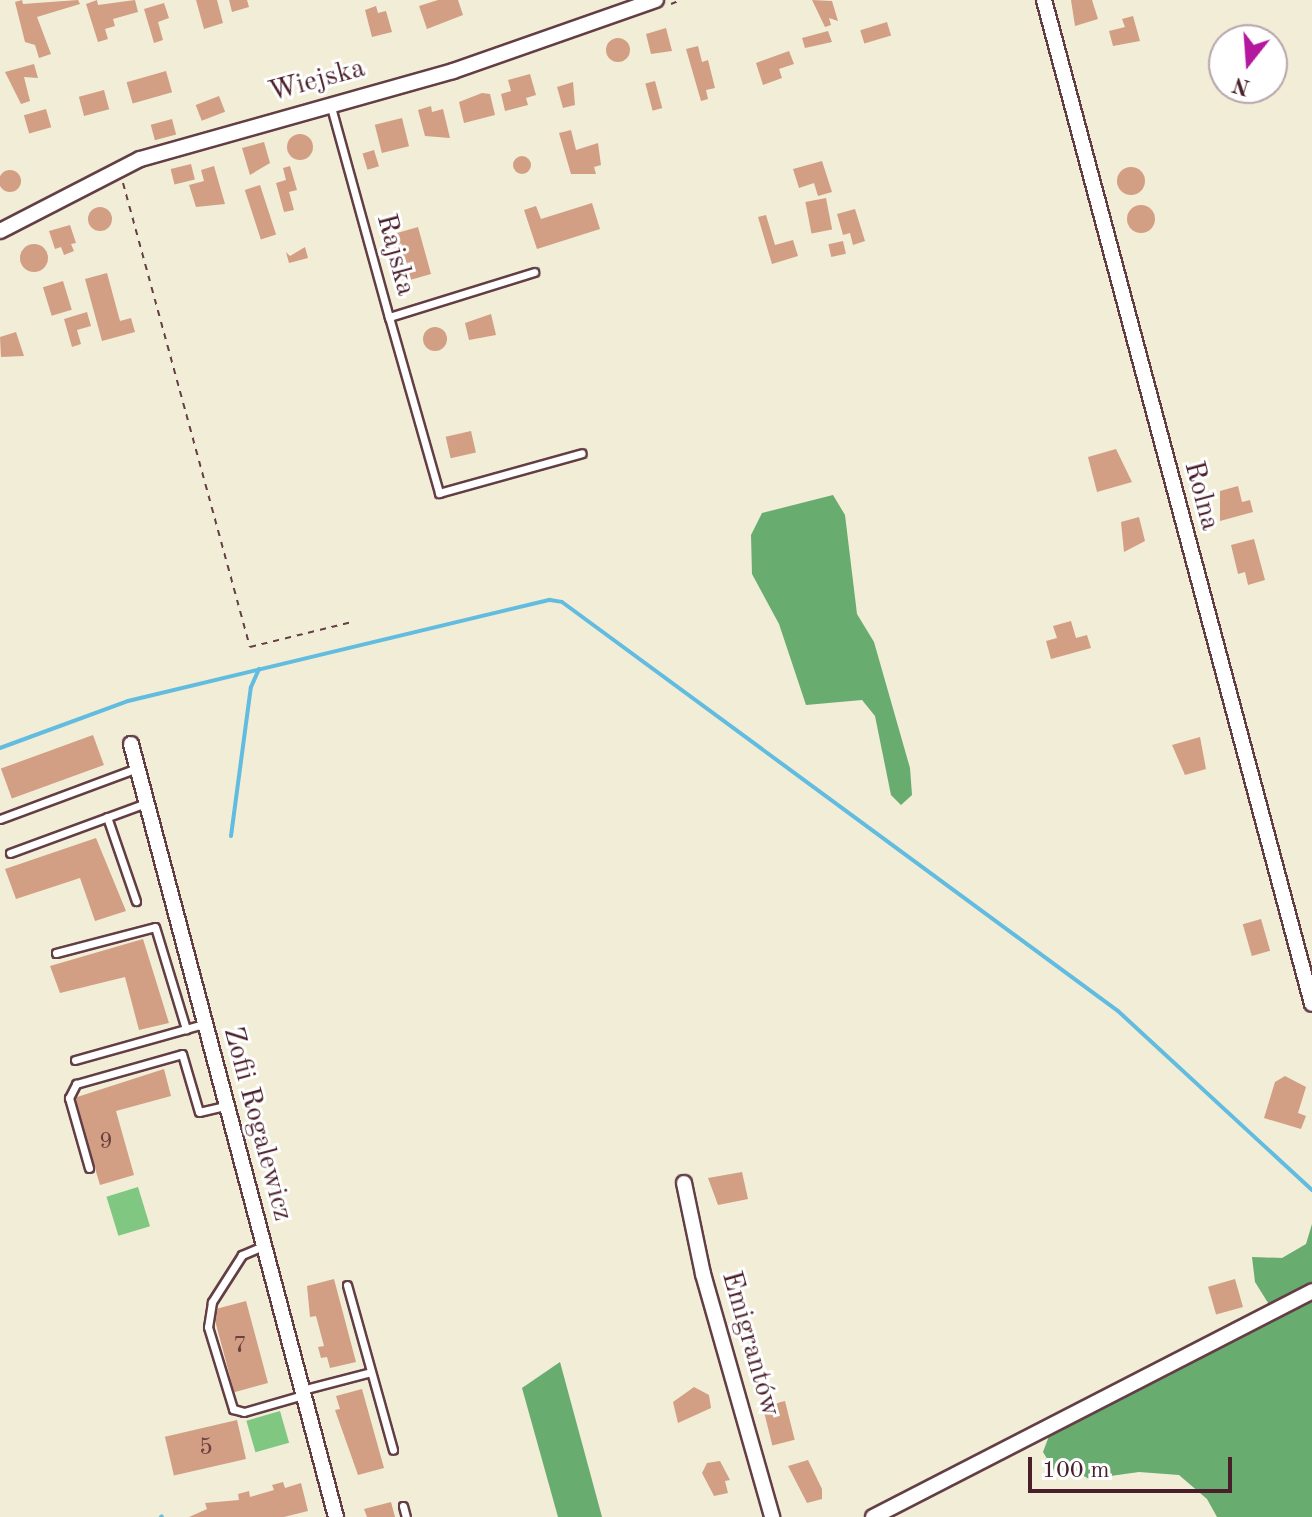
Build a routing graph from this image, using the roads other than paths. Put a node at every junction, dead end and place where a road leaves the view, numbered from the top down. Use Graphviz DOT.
graph roads {
  1 [pos="656,0"];
  2 [pos="1044,0"];
  3 [pos="330,104"];
  4 [pos="0,231"];
  5 [pos="534,272"];
  6 [pos="389,317"];
  7 [pos="582,453"];
  8 [pos="131,744"];
  9 [pos="137,768"];
  10 [pos="146,803"];
  11 [pos="107,817"];
  12 [pos="0,819"];
  13 [pos="10,853"];
  14 [pos="136,901"];
  15 [pos="56,953"];
  16 [pos="1307,965"];
  17 [pos="1312,1004"];
  18 [pos="203,1024"];
  19 [pos="186,1029"];
  20 [pos="75,1060"];
  21 [pos="225,1106"];
  22 [pos="89,1168"];
  23 [pos="684,1183"];
  24 [pos="263,1246"];
  25 [pos="347,1285"];
  26 [pos="1312,1291"];
  27 [pos="371,1372"];
  28 [pos="302,1392"];
  29 [pos="393,1450"];
  30 [pos="403,1506"];
  31 [pos="336,1517"];
  32 [pos="406,1517"];
  33 [pos="772,1517"];
  34 [pos="873,1517"];
  1 -- 3 [label="street, Wiejska"];
  2 -- 16 [label="street, Rolna"];
  3 -- 4 [label="street, Wiejska"];
  3 -- 6 [label="lane, Rajska"];
  5 -- 6 [label="lane, Rajska"];
  6 -- 7 [label="lane"];
  8 -- 9 [label="street, Zofii Rogalewicz"];
  9 -- 10 [label="street, Zofii Rogalewicz"];
  9 -- 12 [label="lane"];
  10 -- 11 [label="lane"];
  10 -- 18 [label="street, Zofii Rogalewicz"];
  11 -- 13 [label="lane"];
  11 -- 14 [label="lane"];
  15 -- 19 [label="lane"];
  16 -- 17 [label="street, Rolna"];
  18 -- 19 [label="lane"];
  18 -- 21 [label="street, Zofii Rogalewicz"];
  19 -- 20 [label="lane"];
  21 -- 22 [label="lane"];
  21 -- 24 [label="street, Zofii Rogalewicz"];
  23 -- 33 [label="street, Emigrantów"];
  24 -- 28 [label="street, Zofii Rogalewicz"];
  24 -- 28 [label="lane"];
  25 -- 27 [label="lane"];
  26 -- 34 [label="street"];
  27 -- 28 [label="lane"];
  27 -- 29 [label="lane"];
  28 -- 31 [label="street, Zofii Rogalewicz"];
  30 -- 32 [label="lane"];
}
